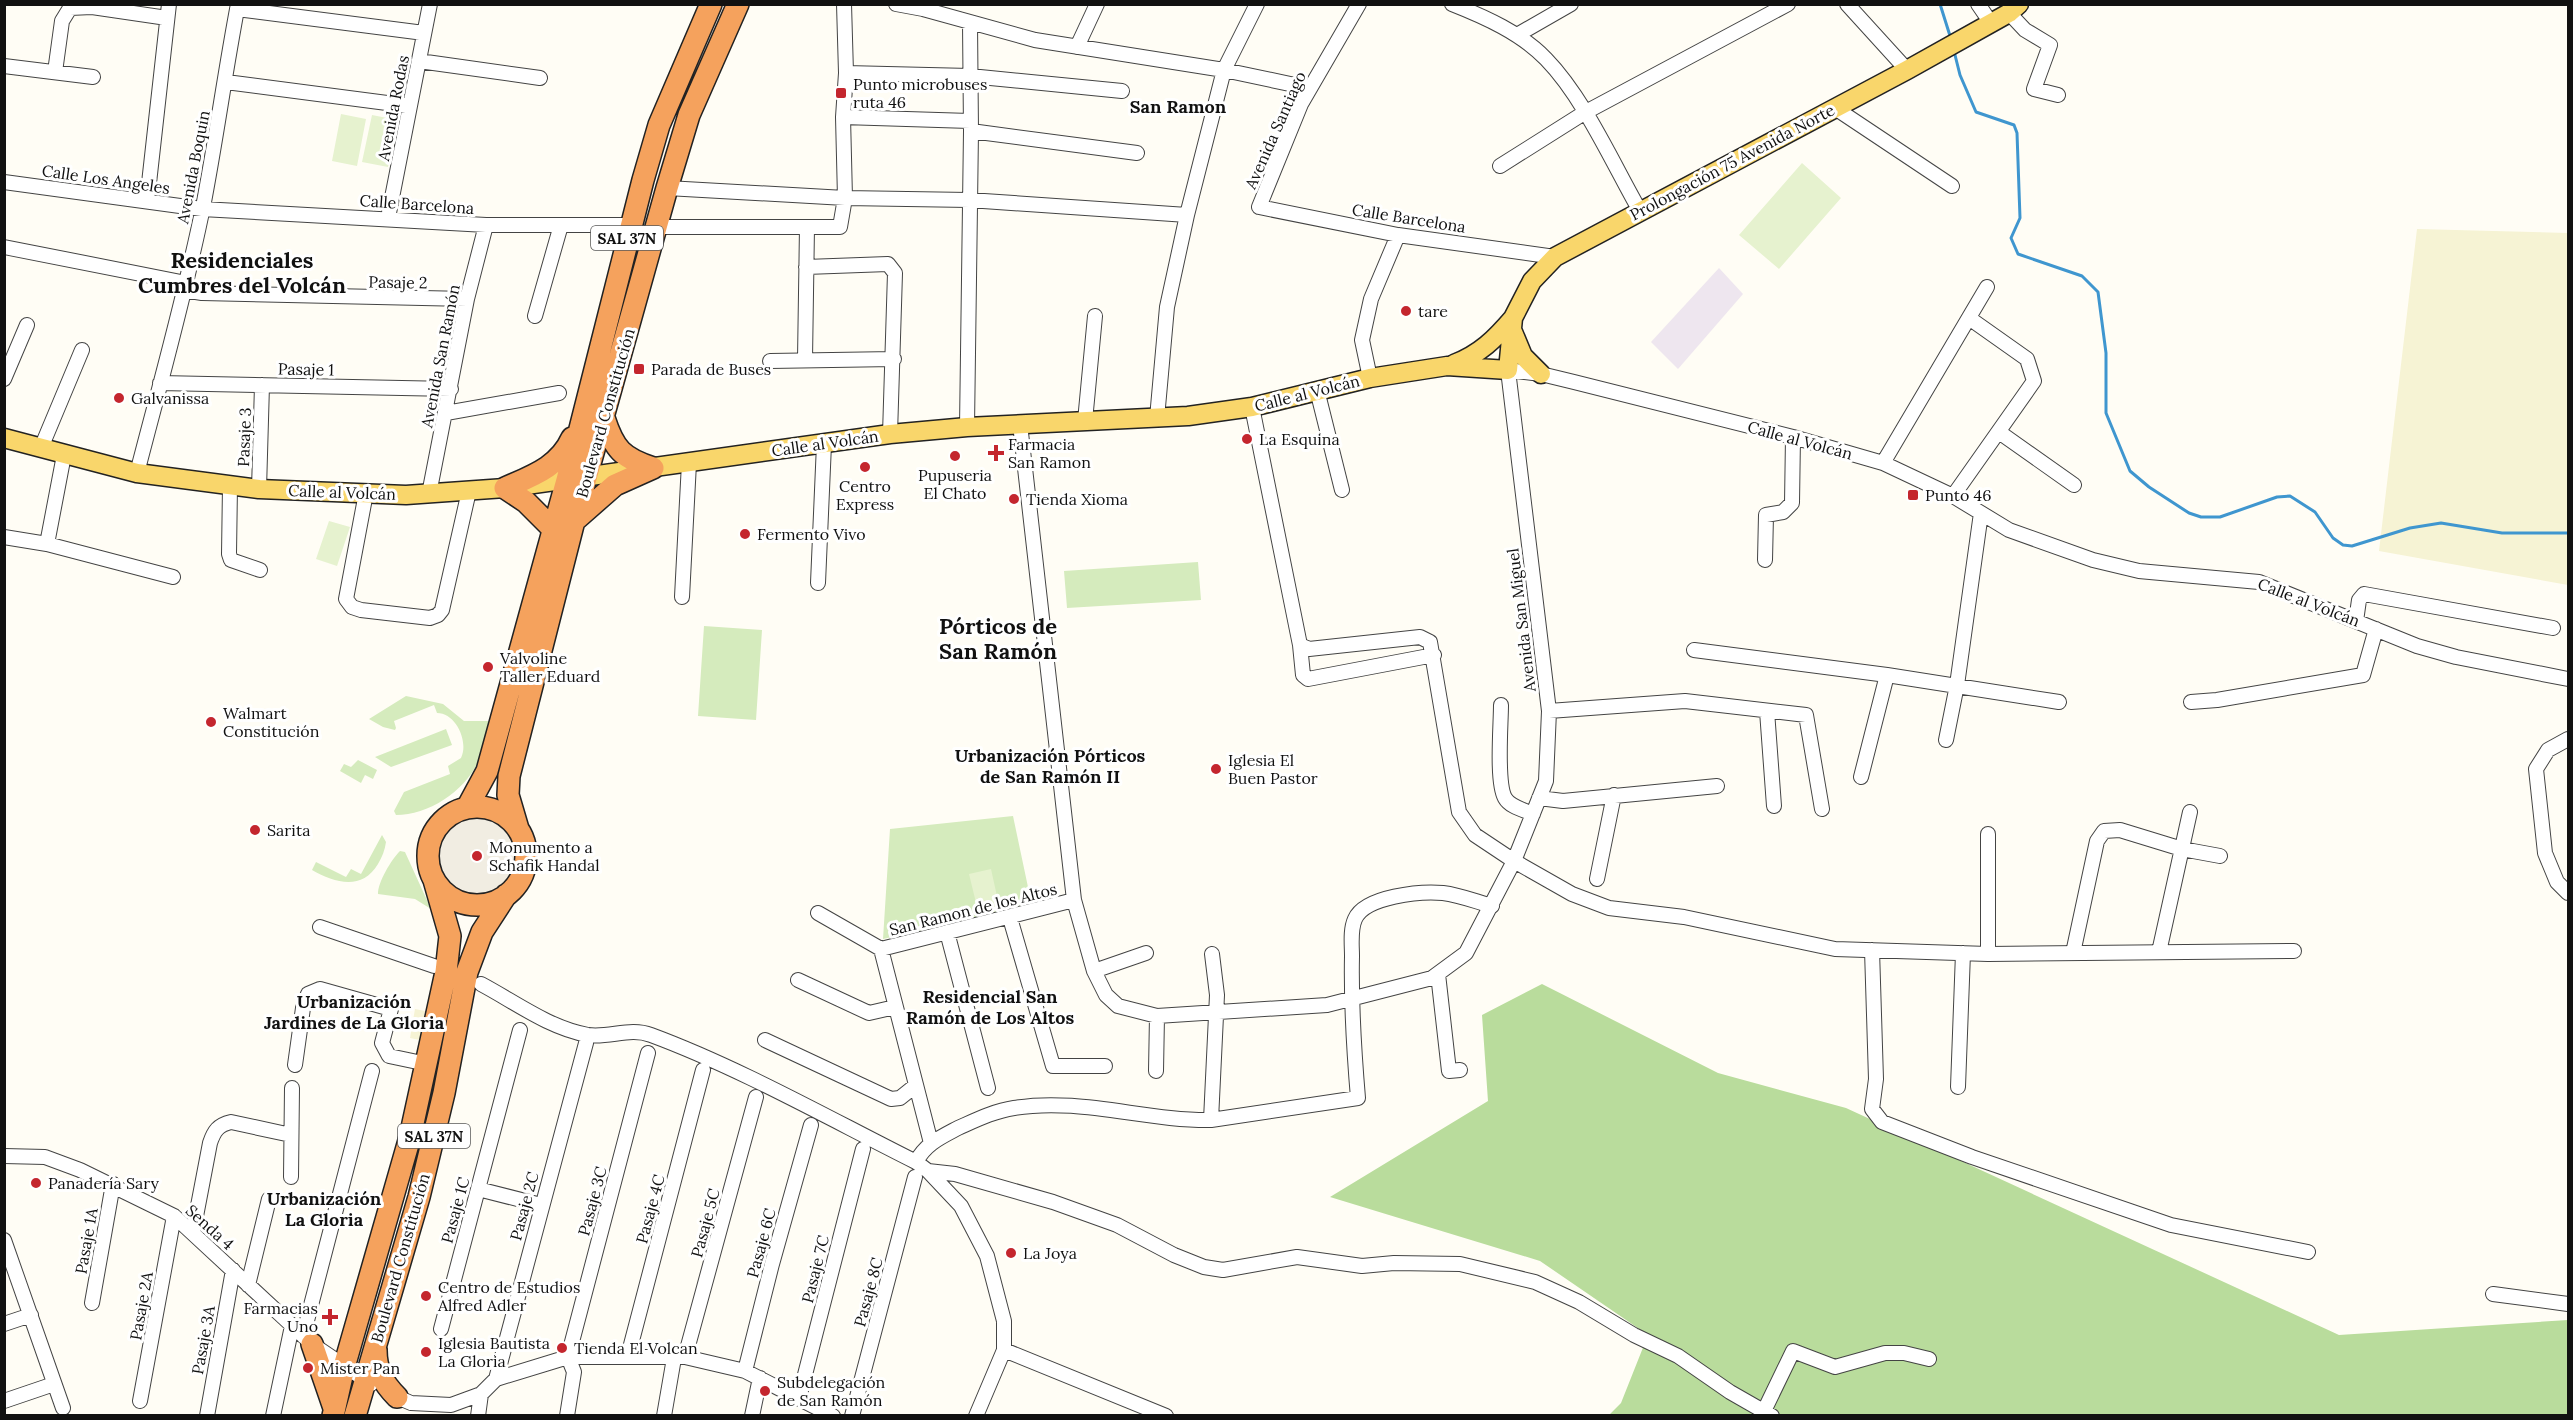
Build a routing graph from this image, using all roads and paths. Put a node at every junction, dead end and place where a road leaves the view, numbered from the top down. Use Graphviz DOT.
graph roads {
  1 [pos="430,4"];
  2 [pos="711,4"];
  3 [pos="738,4"];
  4 [pos="844,4"];
  5 [pos="896,4"];
  6 [pos="1097,4"];
  7 [pos="1257,4"];
  8 [pos="1359,4"];
  9 [pos="1452,4"];
  10 [pos="1571,4"];
  11 [pos="1788,4"];
  12 [pos="1847,4"];
  13 [pos="1978,4"];
  14 [pos="237,7"];
  15 [pos="1473,8"];
  16 [pos="2014,9"];
  17 [pos="168,11"];
  18 [pos="970,23"];
  19 [pos="1984,26"];
  20 [pos="424,33"];
  21 [pos="1517,35"];
  22 [pos="1077,47"];
  23 [pos="419,61"];
  24 [pos="4,66"];
  25 [pos="1224,70"];
  26 [pos="1906,70"];
  27 [pos="55,72"];
  28 [pos="846,73"];
  29 [pos="970,76"];
  30 [pos="93,77"];
  31 [pos="540,78"];
  32 [pos="226,82"];
  33 [pos="1309,88"];
  34 [pos="1122,91"];
  35 [pos="2058,95"];
  36 [pos="410,106"];
  37 [pos="1835,108"];
  38 [pos="1584,113"];
  39 [pos="843,117"];
  40 [pos="971,126"];
  41 [pos="1137,153"];
  42 [pos="1500,166"];
  43 [pos="4,182"];
  44 [pos="1952,186"];
  45 [pos="667,188"];
  46 [pos="845,198"];
  47 [pos="969,200"];
  48 [pos="147,201"];
  49 [pos="1259,207"];
  50 [pos="202,209"];
  51 [pos="1640,212"];
  52 [pos="1187,215"];
  53 [pos="388,218"];
  54 [pos="486,225"];
  55 [pos="561,225"];
  56 [pos="630,225"];
  57 [pos="657,227"];
  58 [pos="807,227"];
  59 [pos="1398,235"];
  60 [pos="4,247"];
  61 [pos="1554,257"];
  62 [pos="806,267"];
  63 [pos="185,286"];
  64 [pos="1987,287"];
  65 [pos="468,299"];
  66 [pos="536,315"];
  67 [pos="1095,316"];
  68 [pos="1969,318"];
  69 [pos="1512,323"];
  70 [pos="27,326"];
  71 [pos="82,350"];
  72 [pos="805,359"];
  73 [pos="894,359"];
  74 [pos="770,361"];
  75 [pos="1447,366"];
  76 [pos="1508,370"];
  77 [pos="1541,374"];
  78 [pos="1370,378"];
  79 [pos="4,379"];
  80 [pos="160,383"];
  81 [pos="262,385"];
  82 [pos="451,389"];
  83 [pos="1317,390"];
  84 [pos="559,393"];
  85 [pos="1252,407"];
  86 [pos="446,413"];
  87 [pos="583,416"];
  88 [pos="604,418"];
  89 [pos="1157,418"];
  90 [pos="1085,421"];
  91 [pos="1020,424"];
  92 [pos="967,427"];
  93 [pos="1999,432"];
  94 [pos="890,434"];
  95 [pos="1793,437"];
  96 [pos="4,438"];
  97 [pos="824,444"];
  98 [pos="41,448"];
  99 [pos="64,455"];
  100 [pos="689,463"];
  101 [pos="1883,463"];
  102 [pos="653,468"];
  103 [pos="137,473"];
  104 [pos="577,478"];
  105 [pos="2074,485"];
  106 [pos="230,486"];
  107 [pos="505,488"];
  108 [pos="259,489"];
  109 [pos="1342,490"];
  110 [pos="469,492"];
  111 [pos="366,493"];
  112 [pos="429,494"];
  113 [pos="1953,496"];
  114 [pos="1981,513"];
  115 [pos="574,521"];
  116 [pos="552,528"];
  117 [pos="4,537"];
  118 [pos="47,544"];
  119 [pos="1764,560"];
  120 [pos="260,570"];
  121 [pos="173,577"];
  122 [pos="818,583"];
  123 [pos="682,597"];
  124 [pos="2356,621"];
  125 [pos="2553,628"];
  126 [pos="2376,629"];
  127 [pos="1300,645"];
  128 [pos="1694,650"];
  129 [pos="1434,655"];
  130 [pos="1887,675"];
  131 [pos="2568,679"];
  132 [pos="1957,685"];
  133 [pos="2059,702"];
  134 [pos="2191,702"];
  135 [pos="1501,705"];
  136 [pos="1549,711"];
  137 [pos="1767,711"];
  138 [pos="2568,739"];
  139 [pos="1946,740"];
  140 [pos="1862,777"];
  141 [pos="1717,786"];
  142 [pos="1614,795"];
  143 [pos="1539,798"];
  144 [pos="1774,806"];
  145 [pos="467,808"];
  146 [pos="1822,809"];
  147 [pos="2190,812"];
  148 [pos="1533,814"];
  149 [pos="518,829"];
  150 [pos="1988,834"];
  151 [pos="2182,849"];
  152 [pos="2220,856"];
  153 [pos="1514,861"];
  154 [pos="1597,879"];
  155 [pos="434,880"];
  156 [pos="2568,893"];
  157 [pos="506,895"];
  158 [pos="1074,900"];
  159 [pos="1492,906"];
  160 [pos="818,913"];
  161 [pos="1010,918"];
  162 [pos="320,927"];
  163 [pos="947,932"];
  164 [pos="881,949"];
  165 [pos="1872,950"];
  166 [pos="2294,951"];
  167 [pos="2159,952"];
  168 [pos="1146,953"];
  169 [pos="1963,953"];
  170 [pos="2073,953"];
  171 [pos="1212,954"];
  172 [pos="1988,954"];
  173 [pos="434,966"];
  174 [pos="1094,971"];
  175 [pos="1438,974"];
  176 [pos="798,980"];
  177 [pos="481,984"];
  178 [pos="1351,999"];
  179 [pos="895,1007"];
  180 [pos="1217,1013"];
  181 [pos="1157,1016"];
  182 [pos="520,1030"];
  183 [pos="765,1040"];
  184 [pos="586,1043"];
  185 [pos="648,1053"];
  186 [pos="427,1064"];
  187 [pos="295,1065"];
  188 [pos="1105,1066"];
  189 [pos="703,1070"];
  190 [pos="1460,1070"];
  191 [pos="372,1071"];
  192 [pos="1156,1071"];
  193 [pos="915,1086"];
  194 [pos="1958,1087"];
  195 [pos="292,1088"];
  196 [pos="988,1088"];
  197 [pos="756,1097"];
  198 [pos="1211,1120"];
  199 [pos="811,1125"];
  200 [pos="291,1135"];
  201 [pos="931,1143"];
  202 [pos="863,1149"];
  203 [pos="4,1156"];
  204 [pos="916,1162"];
  205 [pos="928,1171"];
  206 [pos="291,1177"];
  207 [pos="915,1177"];
  208 [pos="113,1184"];
  209 [pos="478,1189"];
  210 [pos="269,1199"];
  211 [pos="542,1205"];
  212 [pos="174,1216"];
  213 [pos="193,1232"];
  214 [pos="5,1242"];
  215 [pos="2308,1252"];
  216 [pos="233,1270"];
  217 [pos="248,1285"];
  218 [pos="2493,1294"];
  219 [pos="92,1303"];
  220 [pos="2568,1304"];
  221 [pos="31,1315"];
  222 [pos="4,1324"];
  223 [pos="292,1326"];
  224 [pos="441,1329"];
  225 [pos="354,1336"];
  226 [pos="376,1342"];
  227 [pos="311,1343"];
  228 [pos="1004,1350"];
  229 [pos="628,1356"];
  230 [pos="568,1357"];
  231 [pos="680,1358"];
  232 [pos="1929,1359"];
  233 [pos="344,1367"];
  234 [pos="745,1371"];
  235 [pos="760,1378"];
  236 [pos="496,1379"];
  237 [pos="364,1380"];
  238 [pos="54,1384"];
  239 [pos="481,1394"];
  240 [pos="397,1397"];
  241 [pos="799,1398"];
  242 [pos="4,1401"];
  243 [pos="140,1401"];
  244 [pos="63,1408"];
  245 [pos="334,1412"];
  246 [pos="1768,1413"];
  247 [pos="207,1416"];
  248 [pos="273,1416"];
  249 [pos="357,1416"];
  250 [pos="478,1416"];
  251 [pos="567,1416"];
  252 [pos="664,1416"];
  253 [pos="752,1416"];
  254 [pos="833,1416"];
  255 [pos="852,1416"];
  256 [pos="976,1416"];
  257 [pos="1166,1416"];
  1 -- 20 [label="street, Avenida Rodas"];
  2 -- 56 [label="highway, Boulevard Constitución / SAL 37N"];
  3 -- 45 [label="highway, Boulevard Constitución / SAL 37N"];
  4 -- 28 [label="street"];
  5 -- 18 [label="street"];
  6 -- 22 [label="street"];
  7 -- 25 [label="street"];
  8 -- 33 [label="street, Avenida Santiago"];
  9 -- 15 [label="street"];
  10 -- 21 [label="street"];
  11 -- 38 [label="street"];
  12 -- 26 [label="street"];
  13 -- 19 [label="street"];
  14 -- 20 [label="street"];
  14 -- 32 [label="street, Avenida Boquin"];
  15 -- 21 [label="street"];
  16 -- 19 [label="main road, Prolongación 75 Avenida Norte"];
  16 -- 35 [label="street"];
  17 -- 27 [label="street"];
  17 -- 48 [label="street"];
  18 -- 22 [label="street"];
  18 -- 29 [label="street"];
  19 -- 26 [label="main road, Prolongación 75 Avenida Norte"];
  20 -- 23 [label="street, Avenida Rodas"];
  21 -- 38 [label="street"];
  22 -- 25 [label="street"];
  23 -- 31 [label="street"];
  23 -- 36 [label="street, Avenida Rodas"];
  24 -- 27 [label="street"];
  25 -- 33 [label="street"];
  25 -- 52 [label="street"];
  26 -- 37 [label="main road, Prolongación 75 Avenida Norte"];
  27 -- 30 [label="street"];
  28 -- 29 [label="street"];
  28 -- 39 [label="street"];
  29 -- 34 [label="street"];
  29 -- 40 [label="street"];
  32 -- 36 [label="street"];
  32 -- 50 [label="street, Avenida Boquin"];
  33 -- 49 [label="street, Avenida Santiago"];
  36 -- 53 [label="street, Avenida Rodas"];
  37 -- 44 [label="street"];
  37 -- 51 [label="main road, Prolongación 75 Avenida Norte"];
  38 -- 42 [label="street"];
  38 -- 51 [label="street"];
  39 -- 40 [label="street"];
  39 -- 46 [label="street"];
  40 -- 41 [label="street"];
  40 -- 47 [label="street"];
  43 -- 48 [label="street, Calle Los Angeles"];
  45 -- 46 [label="street"];
  45 -- 57 [label="highway, Boulevard Constitución / SAL 37N"];
  46 -- 47 [label="street"];
  46 -- 58 [label="street"];
  47 -- 52 [label="street"];
  47 -- 92 [label="street"];
  48 -- 50 [label="street, Calle Los Angeles"];
  49 -- 59 [label="street, Calle Barcelona"];
  50 -- 53 [label="street, Calle Barcelona"];
  50 -- 63 [label="street, Avenida Boquin"];
  51 -- 61 [label="main road, Prolongación 75 Avenida Norte"];
  52 -- 89 [label="street"];
  53 -- 54 [label="street, Calle Barcelona"];
  54 -- 55 [label="street, Calle Barcelona"];
  54 -- 65 [label="street, Avenida San Ramón"];
  55 -- 56 [label="street, Calle Barcelona"];
  55 -- 66 [label="street"];
  56 -- 87 [label="highway, Boulevard Constitución / SAL 37N"];
  57 -- 58 [label="street"];
  57 -- 88 [label="highway, Boulevard Constitución / SAL 37N"];
  58 -- 62 [label="street"];
  59 -- 61 [label="street, Calle Barcelona"];
  59 -- 78 [label="street"];
  60 -- 63 [label="street, Pasaje 2"];
  61 -- 69 [label="main road, Prolongación 75 Avenida Norte"];
  62 -- 72 [label="street"];
  62 -- 73 [label="street"];
  63 -- 65 [label="street, Pasaje 2"];
  63 -- 80 [label="street, Avenida Boquin"];
  64 -- 68 [label="street"];
  65 -- 82 [label="street, Avenida San Ramón"];
  67 -- 90 [label="street"];
  68 -- 93 [label="street"];
  68 -- 101 [label="street"];
  69 -- 75 [label="main road"];
  69 -- 76 [label="main road, Prolongación 75 Avenida Norte"];
  69 -- 77 [label="main road"];
  70 -- 79 [label="street"];
  71 -- 98 [label="street"];
  72 -- 73 [label="street"];
  72 -- 74 [label="street"];
  73 -- 94 [label="street"];
  75 -- 76 [label="main road, Calle al Volcán"];
  75 -- 78 [label="main road, Calle al Volcán"];
  76 -- 77 [label="street, Calle al Volcán"];
  76 -- 136 [label="street, Avenida San Miguel"];
  77 -- 95 [label="street, Calle al Volcán"];
  78 -- 83 [label="main road, Calle al Volcán"];
  80 -- 81 [label="street, Pasaje 1"];
  80 -- 103 [label="street, Avenida Boquin"];
  81 -- 82 [label="street, Pasaje 1"];
  81 -- 108 [label="street, Pasaje 3"];
  82 -- 86 [label="street, Avenida San Ramón"];
  83 -- 85 [label="main road, Calle al Volcán"];
  83 -- 109 [label="street"];
  84 -- 86 [label="street"];
  85 -- 89 [label="main road, Calle al Volcán"];
  85 -- 127 [label="street"];
  86 -- 112 [label="street, Avenida San Ramón"];
  87 -- 104 [label="highway, Boulevard Constitución / SAL 37N"];
  87 -- 107 [label="highway"];
  88 -- 102 [label="highway"];
  88 -- 104 [label="highway, Boulevard Constitución / SAL 37N"];
  89 -- 90 [label="main road, Calle al Volcán"];
  90 -- 91 [label="main road, Calle al Volcán"];
  91 -- 92 [label="main road, Calle al Volcán"];
  91 -- 158 [label="street, Avenida San Miguel"];
  92 -- 94 [label="main road, Calle al Volcán"];
  93 -- 105 [label="street"];
  93 -- 113 [label="street"];
  94 -- 97 [label="main road, Calle al Volcán"];
  95 -- 101 [label="street, Calle al Volcán"];
  95 -- 119 [label="street"];
  96 -- 98 [label="main road, Calle al Volcán"];
  97 -- 100 [label="main road, Calle al Volcán"];
  97 -- 122 [label="street"];
  98 -- 99 [label="main road, Calle al Volcán"];
  99 -- 103 [label="main road, Calle al Volcán"];
  99 -- 118 [label="street"];
  100 -- 102 [label="main road, Calle al Volcán"];
  100 -- 123 [label="street"];
  101 -- 113 [label="street, Calle al Volcán"];
  102 -- 104 [label="main road, Calle al Volcán"];
  102 -- 115 [label="highway"];
  103 -- 106 [label="main road, Calle al Volcán"];
  104 -- 107 [label="main road, Calle al Volcán"];
  104 -- 115 [label="highway, Boulevard Constitución / SAL 37N"];
  104 -- 116 [label="highway, Boulevard Constitución / SAL 37N"];
  106 -- 108 [label="main road, Calle al Volcán"];
  106 -- 120 [label="street"];
  107 -- 110 [label="main road, Calle al Volcán"];
  107 -- 116 [label="highway"];
  108 -- 111 [label="main road, Calle al Volcán"];
  110 -- 111 [label="street"];
  110 -- 112 [label="main road, Calle al Volcán"];
  111 -- 112 [label="main road, Calle al Volcán"];
  113 -- 114 [label="street, Calle al Volcán"];
  114 -- 124 [label="street, Calle al Volcán"];
  114 -- 132 [label="street"];
  115 -- 149 [label="highway, Boulevard Constitución / SAL 37N"];
  116 -- 145 [label="highway, Boulevard Constitución / SAL 37N"];
  117 -- 118 [label="street"];
  118 -- 121 [label="street"];
  124 -- 125 [label="street"];
  124 -- 126 [label="street, Calle al Volcán"];
  126 -- 131 [label="street, Calle al Volcán"];
  126 -- 134 [label="street"];
  127 -- 129 [label="street"];
  127 -- 129 [label="street"];
  128 -- 130 [label="street"];
  129 -- 153 [label="street"];
  130 -- 132 [label="street"];
  130 -- 140 [label="street"];
  132 -- 133 [label="street"];
  132 -- 139 [label="street"];
  135 -- 148 [label="street"];
  136 -- 137 [label="street"];
  136 -- 143 [label="street, Avenida San Miguel"];
  137 -- 144 [label="street"];
  137 -- 146 [label="street"];
  138 -- 156 [label="street"];
  141 -- 142 [label="street"];
  142 -- 143 [label="street"];
  142 -- 154 [label="street"];
  143 -- 148 [label="street, Avenida San Miguel"];
  145 -- 149 [label="highway"];
  145 -- 155 [label="highway, SAL 37N"];
  147 -- 151 [label="street"];
  148 -- 153 [label="street, Avenida San Miguel"];
  149 -- 157 [label="highway, SAL 37N"];
  150 -- 172 [label="street"];
  151 -- 152 [label="street"];
  151 -- 167 [label="street"];
  151 -- 170 [label="street"];
  153 -- 159 [label="street, Avenida San Miguel"];
  153 -- 165 [label="street"];
  155 -- 157 [label="highway"];
  155 -- 186 [label="highway, Boulevard Constitución / SAL 37N"];
  157 -- 226 [label="highway, Boulevard Constitución / SAL 37N"];
  158 -- 161 [label="street, San Ramon de los Altos"];
  158 -- 174 [label="street, Avenida San Miguel"];
  159 -- 175 [label="street, Avenida San Miguel"];
  159 -- 178 [label="street"];
  160 -- 164 [label="street, San Ramon de los Altos"];
  161 -- 163 [label="street, San Ramon de los Altos"];
  161 -- 188 [label="street"];
  162 -- 173 [label="street"];
  163 -- 164 [label="street, San Ramon de los Altos"];
  163 -- 196 [label="street"];
  164 -- 179 [label="street"];
  165 -- 169 [label="street"];
  165 -- 215 [label="street"];
  166 -- 167 [label="street"];
  167 -- 170 [label="street"];
  168 -- 174 [label="street"];
  169 -- 172 [label="street"];
  169 -- 194 [label="street"];
  170 -- 172 [label="street"];
  171 -- 180 [label="street"];
  174 -- 181 [label="street, Avenida San Miguel"];
  175 -- 178 [label="street, Avenida San Miguel"];
  175 -- 190 [label="street"];
  176 -- 179 [label="street"];
  177 -- 204 [label="street"];
  178 -- 180 [label="street, Avenida San Miguel"];
  178 -- 198 [label="street"];
  179 -- 193 [label="street"];
  180 -- 181 [label="street, Avenida San Miguel"];
  180 -- 198 [label="street"];
  181 -- 192 [label="street"];
  182 -- 209 [label="street, Pasaje 1C"];
  183 -- 193 [label="street"];
  184 -- 211 [label="street, Pasaje 2C"];
  185 -- 230 [label="street, Pasaje 3C"];
  186 -- 187 [label="street"];
  186 -- 225 [label="highway, Boulevard Constitución / SAL 37N"];
  189 -- 229 [label="street, Pasaje 4C"];
  191 -- 227 [label="street"];
  193 -- 201 [label="street"];
  195 -- 200 [label="street"];
  197 -- 231 [label="street, Pasaje 5C"];
  198 -- 201 [label="street"];
  199 -- 234 [label="street, Pasaje 6C"];
  200 -- 206 [label="street"];
  200 -- 213 [label="street"];
  201 -- 204 [label="street"];
  202 -- 241 [label="street, Pasaje 7C"];
  203 -- 208 [label="street, Senda 4"];
  204 -- 205 [label="street"];
  205 -- 228 [label="street"];
  205 -- 246 [label="street"];
  207 -- 255 [label="street, Pasaje 8C"];
  208 -- 212 [label="street, Senda 4"];
  208 -- 219 [label="street, Pasaje 1A"];
  209 -- 211 [label="street"];
  209 -- 224 [label="street, Pasaje 1C"];
  210 -- 217 [label="street"];
  211 -- 236 [label="street, Pasaje 2C"];
  212 -- 213 [label="street, Senda 4"];
  212 -- 243 [label="street, Pasaje 2A"];
  213 -- 216 [label="street, Senda 4"];
  214 -- 221 [label="street"];
  216 -- 217 [label="street, Senda 4"];
  216 -- 247 [label="street, Pasaje 3A"];
  217 -- 223 [label="street, Senda 4"];
  218 -- 220 [label="street"];
  221 -- 222 [label="street"];
  221 -- 238 [label="street"];
  223 -- 227 [label="street, Senda 4"];
  223 -- 248 [label="street"];
  225 -- 227 [label="highway"];
  225 -- 233 [label="highway, Boulevard Constitución / SAL 37N"];
  226 -- 237 [label="highway, Boulevard Constitución / SAL 37N"];
  226 -- 240 [label="highway"];
  227 -- 233 [label="street, Senda 4"];
  227 -- 245 [label="highway"];
  228 -- 256 [label="street"];
  228 -- 257 [label="street"];
  229 -- 230 [label="street"];
  229 -- 231 [label="street"];
  230 -- 236 [label="street"];
  230 -- 251 [label="street"];
  231 -- 234 [label="street"];
  231 -- 252 [label="street, Pasaje 5C"];
  232 -- 246 [label="street"];
  233 -- 237 [label="street, Senda 4"];
  233 -- 245 [label="highway, Boulevard Constitución / SAL 37N"];
  234 -- 235 [label="street"];
  235 -- 241 [label="street"];
  235 -- 253 [label="street"];
  236 -- 239 [label="street"];
  237 -- 240 [label="street, Senda 4"];
  237 -- 249 [label="highway, Boulevard Constitución / SAL 37N"];
  238 -- 242 [label="street"];
  238 -- 244 [label="street"];
  239 -- 240 [label="street, Senda 4"];
  239 -- 250 [label="street"];
  240 -- 249 [label="highway"];
  241 -- 254 [label="street"];
}
